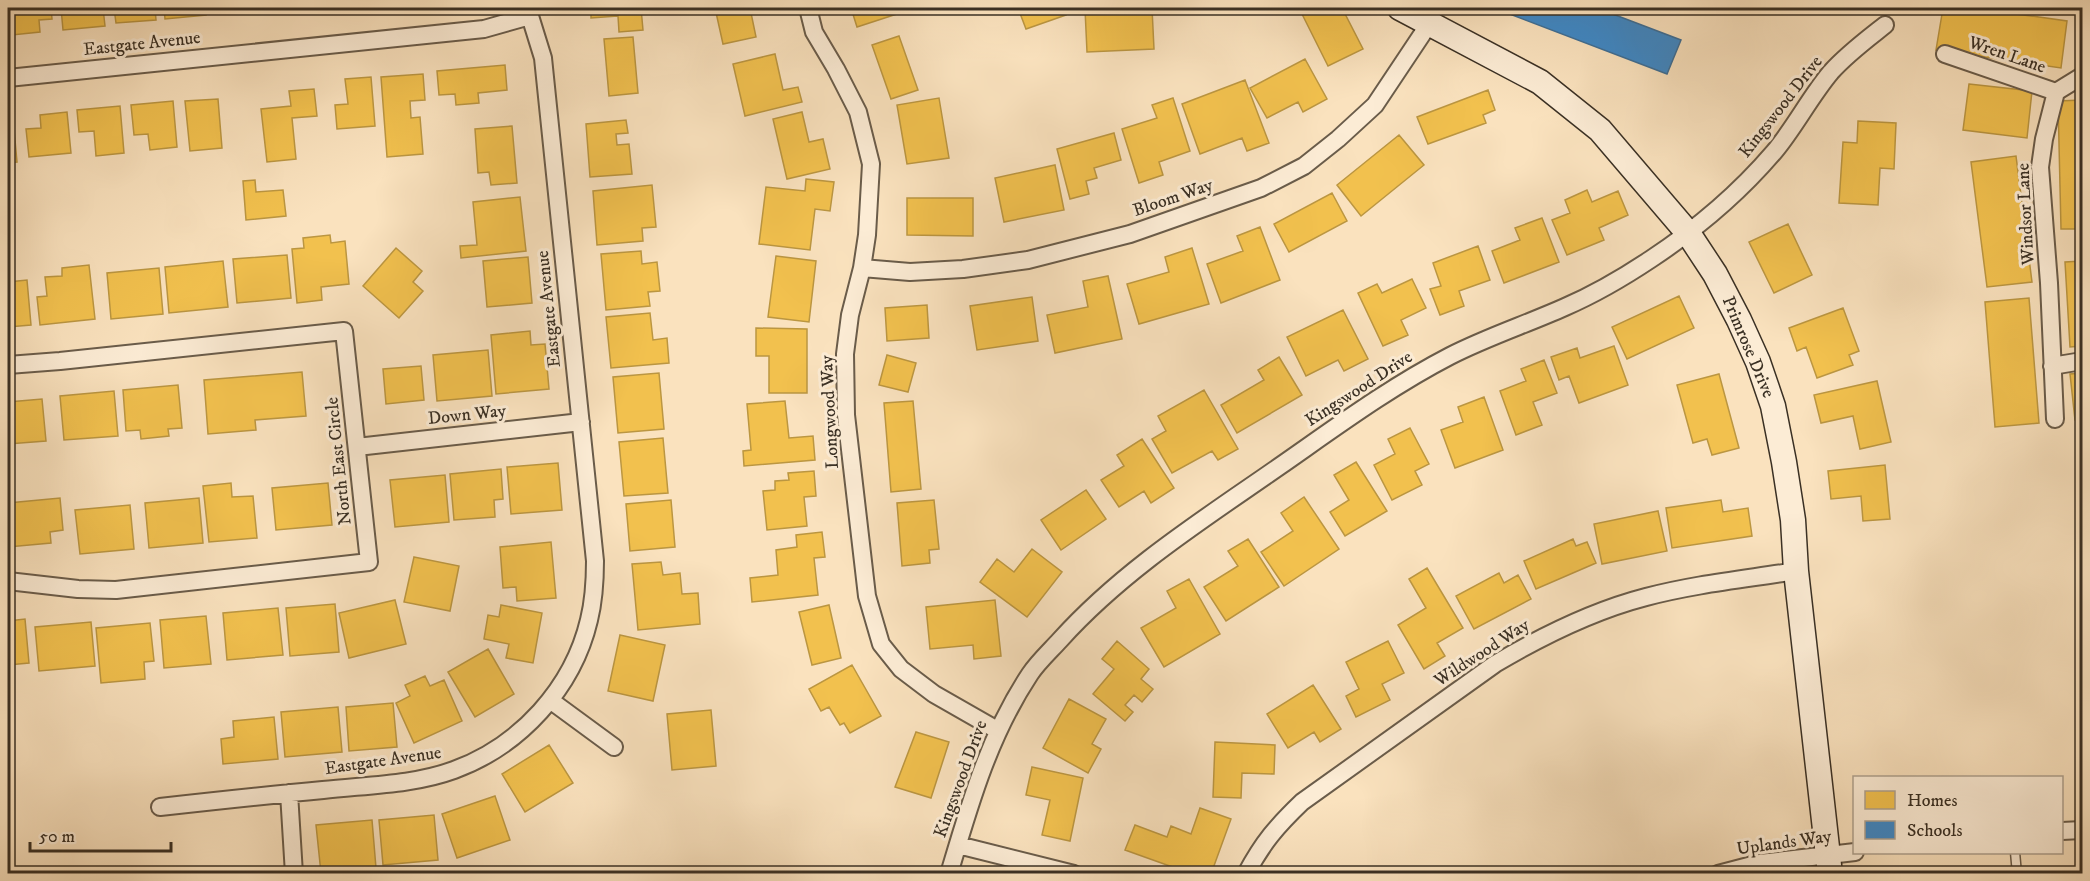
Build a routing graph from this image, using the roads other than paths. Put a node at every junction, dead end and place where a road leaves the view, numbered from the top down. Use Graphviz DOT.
graph roads {
  1 [pos="808,8"];
  2 [pos="1400,8"];
  3 [pos="1434,16"];
  4 [pos="1885,25"];
  5 [pos="1945,54"];
  6 [pos="2082,76"];
  7 [pos="8,78"];
  8 [pos="2056,92"];
  9 [pos="1688,233"];
  10 [pos="862,268"];
  11 [pos="2082,362"];
  12 [pos="8,365"];
  13 [pos="2052,366"];
  14 [pos="2055,419"];
  15 [pos="581,422"];
  16 [pos="357,447"];
  17 [pos="1796,571"];
  18 [pos="8,581"];
  19 [pos="550,700"];
  20 [pos="998,730"];
  21 [pos="614,747"];
  22 [pos="289,793"];
  23 [pos="160,807"];
  24 [pos="2082,830"];
  25 [pos="2063,831"];
  26 [pos="958,845"];
  27 [pos="1853,853"];
  28 [pos="2015,854"];
  29 [pos="1829,864"];
  30 [pos="294,873"];
  31 [pos="949,873"];
  32 [pos="1074,873"];
  33 [pos="1246,873"];
  34 [pos="1718,873"];
  35 [pos="2017,873"];
  1 -- 10 [label="street, Longwood Way"];
  2 -- 3 [label="street, Primrose Drive"];
  3 -- 9 [label="street, Primrose Drive"];
  3 -- 10 [label="street, Bloom Way"];
  4 -- 9 [label="street, Kingswood Drive"];
  5 -- 8 [label="street, Wren Lane"];
  6 -- 8 [label="street"];
  7 -- 15 [label="street, Eastgate Avenue"];
  8 -- 13 [label="street, Windsor Lane"];
  9 -- 17 [label="street, Primrose Drive"];
  9 -- 20 [label="street, Kingswood Drive"];
  10 -- 20 [label="street, Longwood Way"];
  11 -- 13 [label="street"];
  12 -- 16 [label="street, North East Circle"];
  13 -- 14 [label="street, Windsor Lane"];
  15 -- 16 [label="street, Down Way"];
  15 -- 19 [label="street, Eastgate Avenue"];
  16 -- 18 [label="street, North East Circle"];
  17 -- 29 [label="street, Primrose Drive"];
  17 -- 33 [label="street, Wildwood Way"];
  19 -- 21 [label="street"];
  19 -- 22 [label="street, Eastgate Avenue"];
  20 -- 26 [label="street, Kingswood Drive"];
  22 -- 23 [label="street, Eastgate Avenue"];
  22 -- 30 [label="street"];
  24 -- 25 [label="street"];
  26 -- 31 [label="street, Kingswood Drive"];
  26 -- 32 [label="street"];
  27 -- 29 [label="street, Uplands Way"];
  28 -- 35 [label="lane"];
  29 -- 34 [label="street, Uplands Way"];
}
